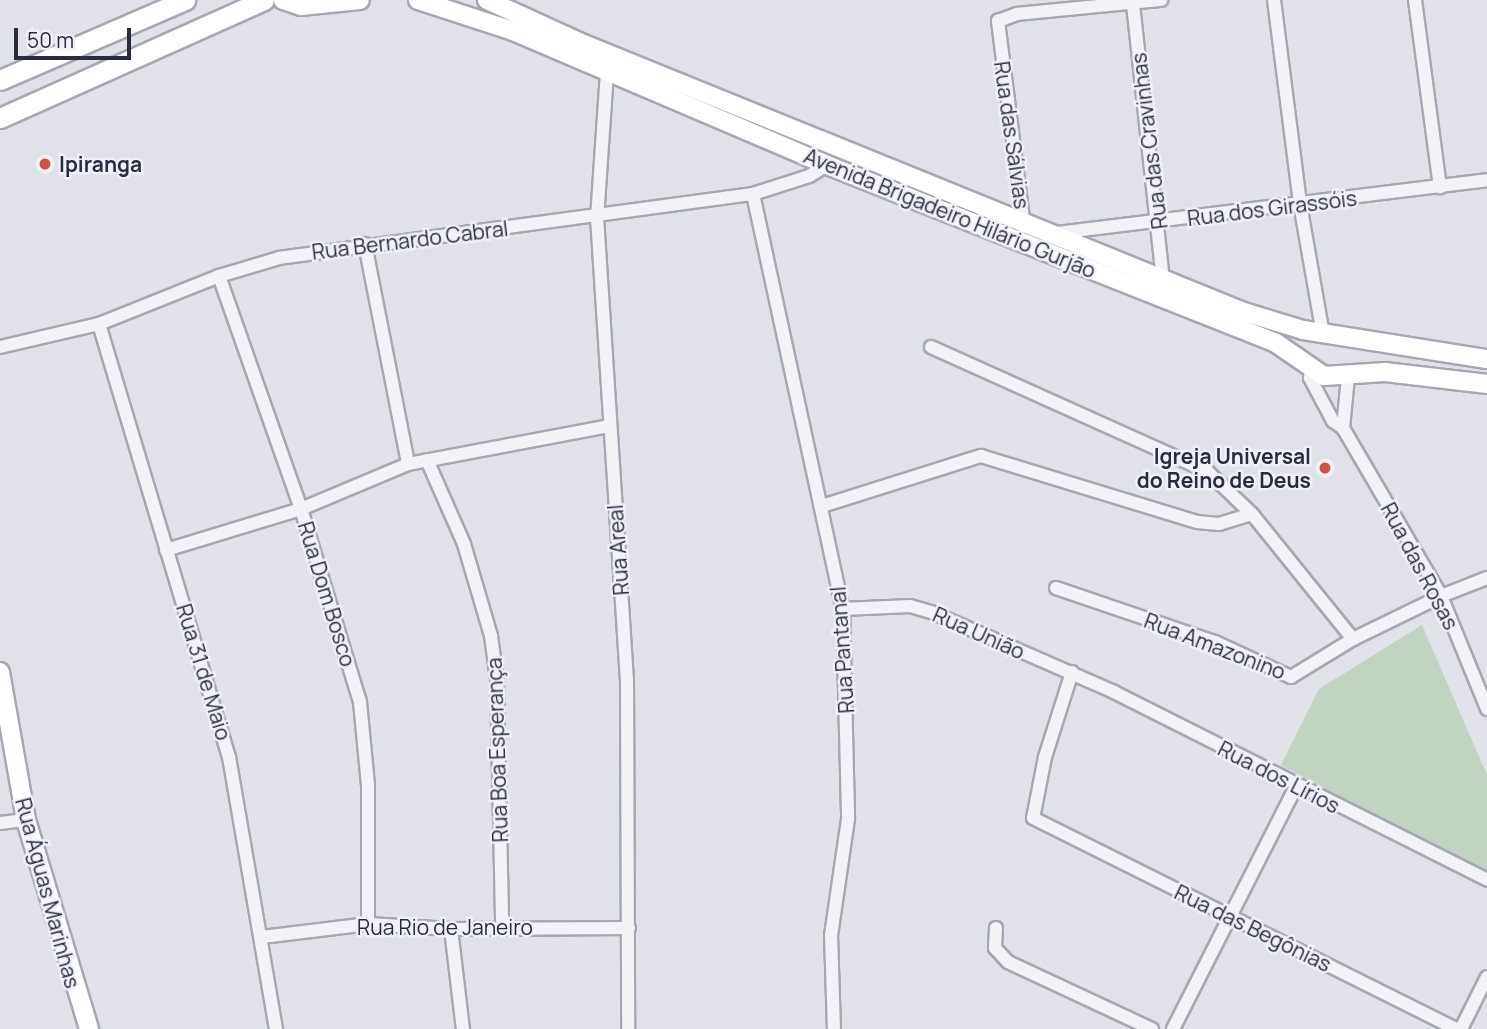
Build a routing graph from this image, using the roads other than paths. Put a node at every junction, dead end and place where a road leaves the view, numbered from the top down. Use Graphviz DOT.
graph roads {
  1 [pos="185,0"];
  2 [pos="264,0"];
  3 [pos="283,0"];
  4 [pos="360,0"];
  5 [pos="487,0"];
  6 [pos="1161,0"];
  7 [pos="1274,0"];
  8 [pos="1415,0"];
  9 [pos="424,1"];
  10 [pos="1133,4"];
  11 [pos="607,72"];
  12 [pos="0,80"];
  13 [pos="0,118"];
  14 [pos="827,165"];
  15 [pos="1487,180"];
  16 [pos="1440,187"];
  17 [pos="753,194"];
  18 [pos="1300,204"];
  19 [pos="597,217"];
  20 [pos="1023,219"];
  21 [pos="1159,223"];
  22 [pos="1057,233"];
  23 [pos="365,244"];
  24 [pos="219,276"];
  25 [pos="1163,278"];
  26 [pos="99,324"];
  27 [pos="1323,334"];
  28 [pos="1347,338"];
  29 [pos="0,347"];
  30 [pos="931,347"];
  31 [pos="1487,359"];
  32 [pos="1311,367"];
  33 [pos="1348,377"];
  34 [pos="1487,384"];
  35 [pos="609,426"];
  36 [pos="1343,428"];
  37 [pos="427,460"];
  38 [pos="408,464"];
  39 [pos="821,506"];
  40 [pos="301,509"];
  41 [pos="1252,514"];
  42 [pos="166,550"];
  43 [pos="1487,578"];
  44 [pos="1056,588"];
  45 [pos="1440,596"];
  46 [pos="843,609"];
  47 [pos="1353,639"];
  48 [pos="0,672"];
  49 [pos="1072,672"];
  50 [pos="1487,709"];
  51 [pos="1296,787"];
  52 [pos="26,820"];
  53 [pos="0,823"];
  54 [pos="1487,880"];
  55 [pos="1229,916"];
  56 [pos="368,924"];
  57 [pos="502,926"];
  58 [pos="629,928"];
  59 [pos="451,929"];
  60 [pos="996,929"];
  61 [pos="262,937"];
  62 [pos="1487,977"];
  63 [pos="89,1029"];
  64 [pos="276,1029"];
  65 [pos="463,1029"];
  66 [pos="628,1029"];
  67 [pos="834,1029"];
  68 [pos="1153,1029"];
  69 [pos="1173,1029"];
  70 [pos="1459,1029"];
  1 -- 12 [label="main road"];
  2 -- 13 [label="main road"];
  3 -- 4 [label="street"];
  5 -- 20 [label="street, Avenida Brigadeiro Hilário Gurjão"];
  6 -- 10 [label="street"];
  7 -- 18 [label="street"];
  8 -- 16 [label="street"];
  9 -- 11 [label="street, Avenida Brigadeiro Hilário Gurjão"];
  10 -- 20 [label="street, Rua das Sálvias"];
  10 -- 21 [label="street, Rua das Cravinhas"];
  11 -- 14 [label="street, Avenida Brigadeiro Hilário Gurjão"];
  11 -- 19 [label="street, Rua Areal"];
  14 -- 17 [label="street, Rua Bernardo Cabral"];
  14 -- 32 [label="street, Avenida Brigadeiro Hilário Gurjão"];
  15 -- 16 [label="street, Rua dos Girassóis"];
  16 -- 18 [label="street, Rua dos Girassóis"];
  17 -- 19 [label="street, Rua Bernardo Cabral"];
  17 -- 39 [label="street, Rua Pantanal"];
  18 -- 21 [label="street, Rua dos Girassóis"];
  18 -- 27 [label="street"];
  19 -- 23 [label="street, Rua Bernardo Cabral"];
  19 -- 35 [label="street, Rua Areal"];
  20 -- 22 [label="street, Avenida Brigadeiro Hilário Gurjão"];
  21 -- 22 [label="street, Rua dos Girassóis"];
  21 -- 25 [label="street, Rua das Cravinhas"];
  22 -- 25 [label="street, Avenida Brigadeiro Hilário Gurjão"];
  23 -- 24 [label="street, Rua Bernardo Cabral"];
  23 -- 38 [label="street"];
  24 -- 26 [label="street, Rua Bernardo Cabral"];
  24 -- 40 [label="street, Rua Dom Bosco"];
  25 -- 27 [label="street, Avenida Brigadeiro Hilário Gurjão"];
  26 -- 29 [label="street, Rua Bernardo Cabral"];
  26 -- 42 [label="street, Rua 31 de Maio"];
  27 -- 28 [label="street, Avenida Brigadeiro Hilário Gurjão"];
  27 -- 32 [label="street"];
  28 -- 31 [label="street, Avenida Brigadeiro Hilário Gurjão"];
  28 -- 33 [label="street"];
  30 -- 41 [label="street"];
  32 -- 33 [label="street, Avenida Brigadeiro Hilário Gurjão"];
  32 -- 36 [label="street, Rua das Rosas"];
  33 -- 34 [label="street, Avenida Brigadeiro Hilário Gurjão"];
  33 -- 36 [label="street"];
  35 -- 37 [label="street"];
  35 -- 58 [label="street, Rua Areal"];
  36 -- 45 [label="street, Rua das Rosas"];
  37 -- 38 [label="street"];
  37 -- 57 [label="street, Rua Boa Esperança"];
  38 -- 40 [label="street"];
  39 -- 41 [label="street"];
  39 -- 46 [label="street, Rua Pantanal"];
  40 -- 42 [label="street"];
  40 -- 56 [label="street, Rua Dom Bosco"];
  41 -- 47 [label="street"];
  42 -- 61 [label="street, Rua 31 de Maio"];
  43 -- 45 [label="street, Rua Amazonino"];
  44 -- 47 [label="street, Rua Amazonino"];
  45 -- 47 [label="street, Rua Amazonino"];
  45 -- 50 [label="street, Rua das Rosas"];
  46 -- 49 [label="street, Rua União"];
  46 -- 67 [label="street, Rua Pantanal"];
  48 -- 52 [label="street, Rua Águas Marinhas"];
  49 -- 51 [label="street, Rua dos Lírios"];
  49 -- 55 [label="street, Rua das Begônias"];
  51 -- 54 [label="street, Rua dos Lírios"];
  51 -- 55 [label="street"];
  52 -- 53 [label="street"];
  52 -- 63 [label="street, Rua Águas Marinhas"];
  55 -- 69 [label="street"];
  55 -- 70 [label="street, Rua das Begônias"];
  56 -- 59 [label="street, Rua Rio de Janeiro"];
  56 -- 61 [label="street, Rua Rio de Janeiro"];
  57 -- 58 [label="street, Rua Rio de Janeiro"];
  57 -- 59 [label="street, Rua Rio de Janeiro"];
  58 -- 66 [label="street, Rua Areal"];
  59 -- 65 [label="street"];
  60 -- 68 [label="street"];
  61 -- 64 [label="street, Rua 31 de Maio"];
  62 -- 70 [label="street"];
}
